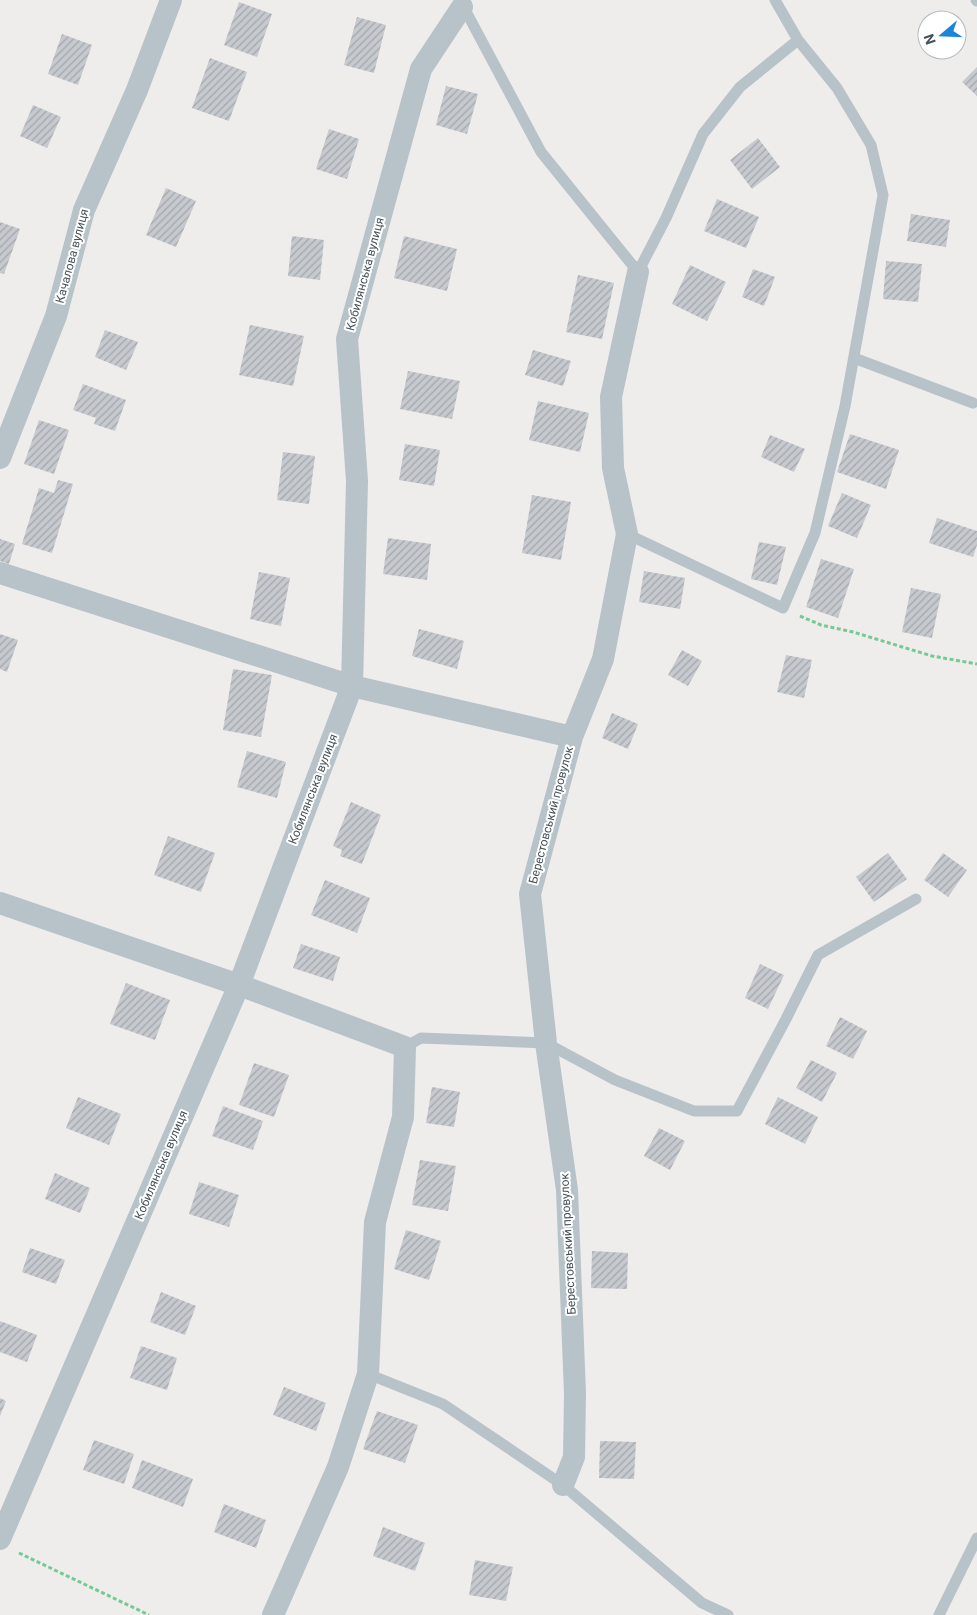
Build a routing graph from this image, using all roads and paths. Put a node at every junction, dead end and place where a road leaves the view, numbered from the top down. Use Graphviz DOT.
graph roads {
  1 [pos="171,0"];
  2 [pos="775,0"];
  3 [pos="462,3"];
  4 [pos="798,40"];
  5 [pos="638,272"];
  6 [pos="854,358"];
  7 [pos="974,403"];
  8 [pos="0,458"];
  9 [pos="627,534"];
  10 [pos="0,574"];
  11 [pos="784,608"];
  12 [pos="977,664"];
  13 [pos="352,686"];
  14 [pos="572,737"];
  15 [pos="916,899"];
  16 [pos="0,903"];
  17 [pos="239,984"];
  18 [pos="546,1043"];
  19 [pos="405,1047"];
  20 [pos="368,1374"];
  21 [pos="563,1485"];
  22 [pos="977,1538"];
  23 [pos="0,1539"];
  24 [pos="18,1553"];
  25 [pos="149,1615"];
  26 [pos="273,1615"];
  27 [pos="728,1615"];
  28 [pos="939,1615"];
  1 -- 8 [label="street, Качалова вулиця"];
  2 -- 4 [label="lane"];
  3 -- 5 [label="lane"];
  3 -- 13 [label="street, Кобилянська вулиця"];
  4 -- 5 [label="lane"];
  4 -- 6 [label="lane"];
  5 -- 9 [label="street, Берестовський провулок"];
  6 -- 7 [label="lane"];
  6 -- 11 [label="lane"];
  9 -- 11 [label="lane"];
  9 -- 14 [label="street, Берестовський провулок"];
  10 -- 13 [label="street"];
  11 -- 12 [label="path"];
  13 -- 14 [label="street"];
  13 -- 17 [label="street, Кобилянська вулиця"];
  14 -- 18 [label="street, Берестовський провулок"];
  15 -- 18 [label="lane"];
  16 -- 17 [label="street"];
  17 -- 19 [label="street"];
  17 -- 23 [label="street, Кобилянська вулиця"];
  18 -- 19 [label="lane"];
  18 -- 21 [label="street, Берестовський провулок"];
  19 -- 20 [label="street"];
  20 -- 21 [label="lane"];
  20 -- 26 [label="street"];
  21 -- 27 [label="lane"];
  22 -- 28 [label="lane"];
  24 -- 25 [label="path"];
}
